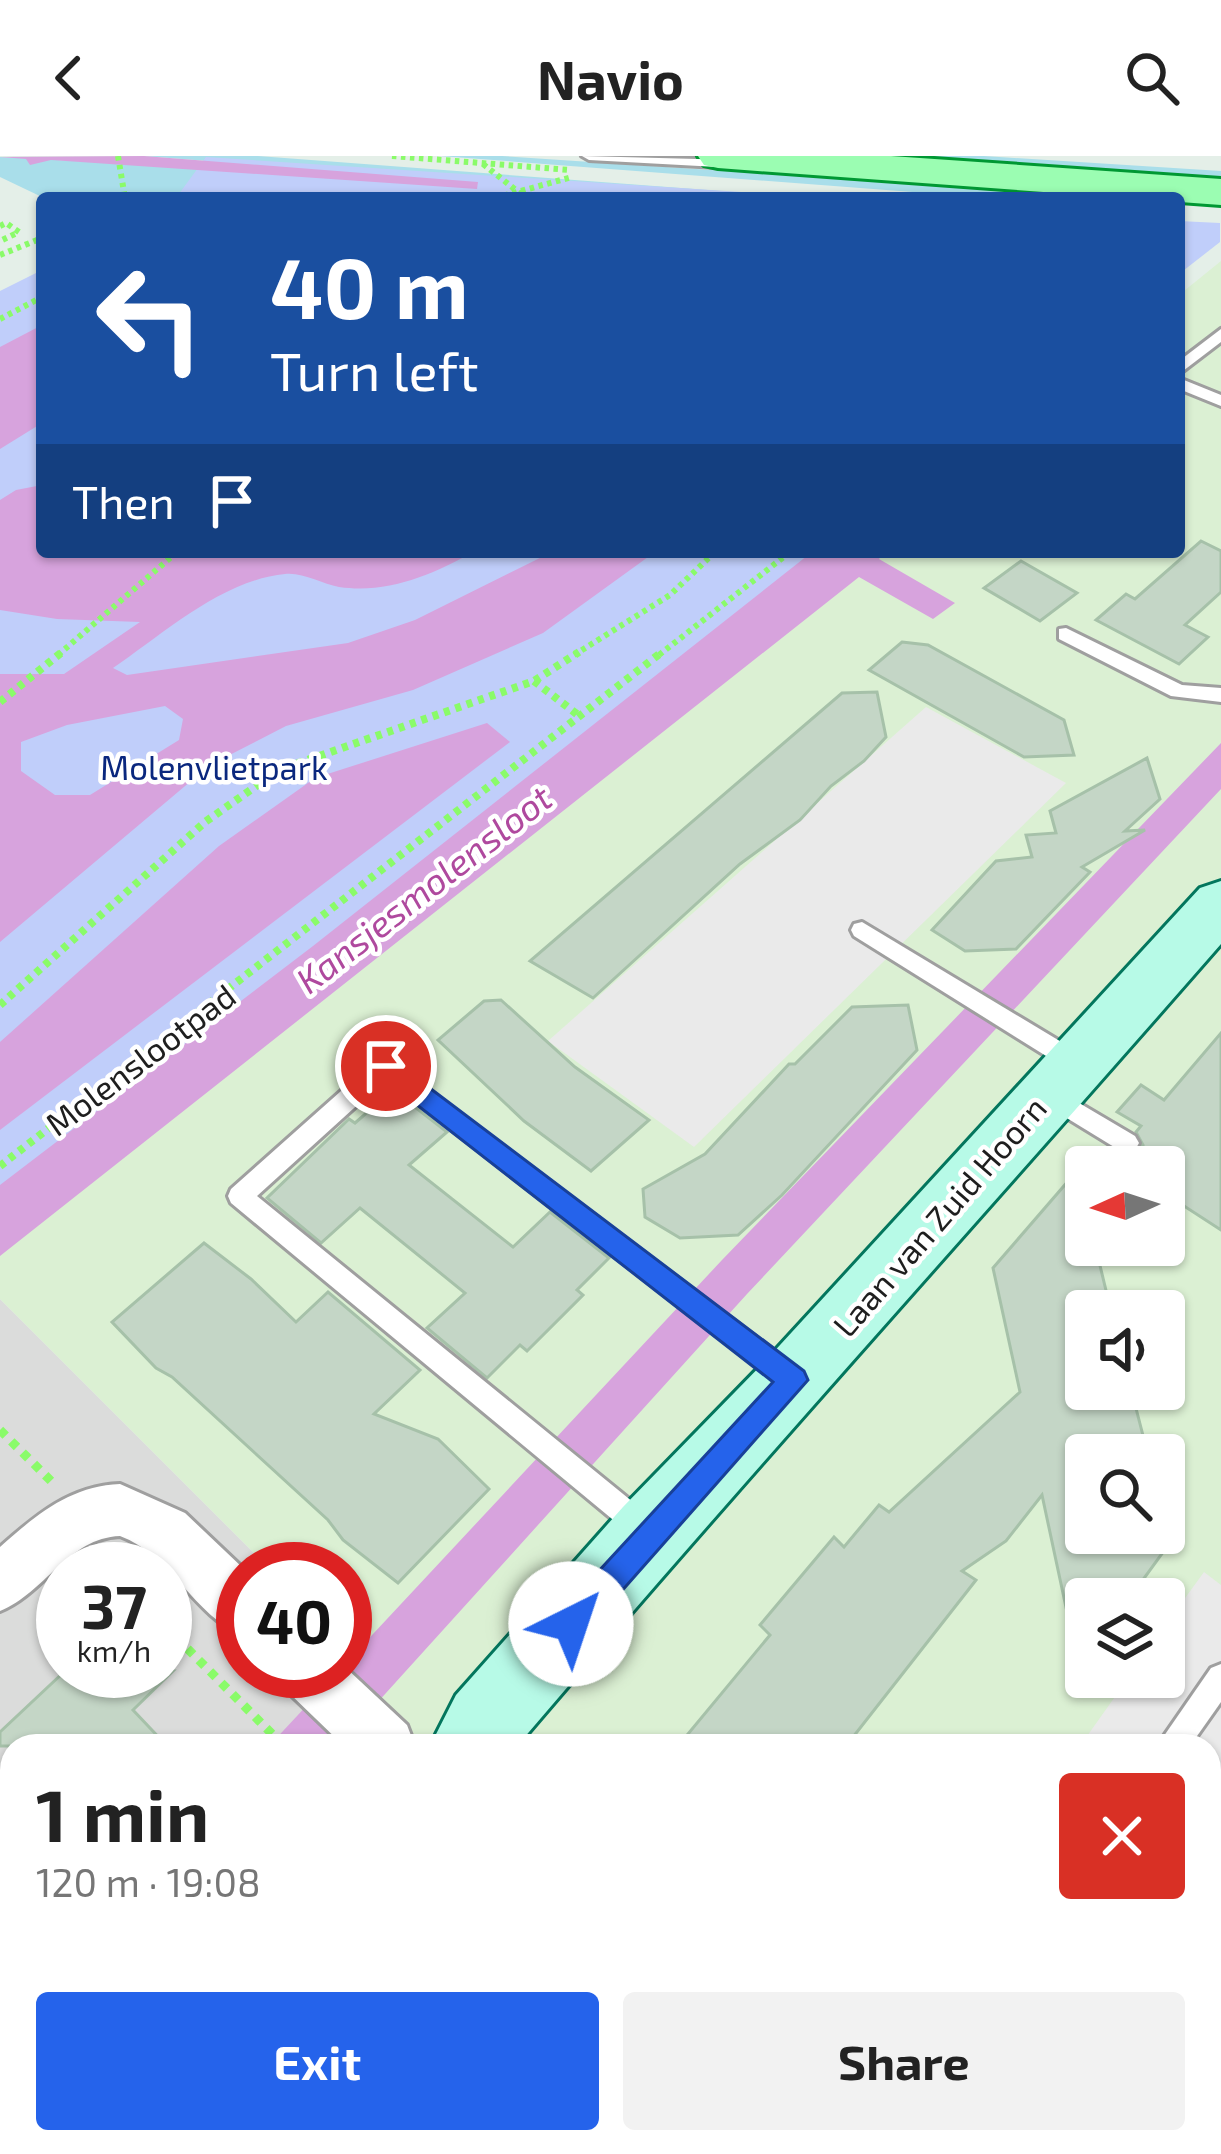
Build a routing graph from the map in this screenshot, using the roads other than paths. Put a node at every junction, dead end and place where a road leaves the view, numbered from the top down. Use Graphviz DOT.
graph roads {
  1 [pos="589,156"];
  2 [pos="718,156"];
  3 [pos="1137,156"];
  4 [pos="1221,161"];
  5 [pos="833,167"];
  6 [pos="1221,192"];
  7 [pos="1221,334"];
  8 [pos="1185,364"];
  9 [pos="1185,386"];
  10 [pos="1221,401"];
  11 [pos="1066,634"];
  12 [pos="1221,695"];
  13 [pos="1221,904"];
  14 [pos="862,930"];
  15 [pos="1050,1063"];
  16 [pos="1127,1143"];
  17 [pos="794,1380"];
  18 [pos="628,1514"];
  19 [pos="216,1582"];
  20 [pos="0,1584"];
  21 [pos="1221,1678"];
  22 [pos="335,1698"];
  23 [pos="373,1734"];
  24 [pos="477,1734"];
  25 [pos="1181,1734"];
  1 -- 5 [label="lane"];
  2 -- 5 [label="main road"];
  3 -- 4 [label="main road"];
  5 -- 6 [label="main road"];
  7 -- 8 [label="lane"];
  9 -- 10 [label="lane"];
  11 -- 12 [label="lane"];
  13 -- 15 [label="street, Laan van Zuid Hoorn"];
  14 -- 15 [label="lane"];
  15 -- 16 [label="lane"];
  15 -- 17 [label="street, Laan van Zuid Hoorn"];
  17 -- 18 [label="street, Laan van Zuid Hoorn"];
  17 -- 18 [label="lane"];
  18 -- 24 [label="street, Laan van Zuid Hoorn"];
  19 -- 20 [label="street"];
  21 -- 25 [label="lane"];
  22 -- 23 [label="street"];
}
